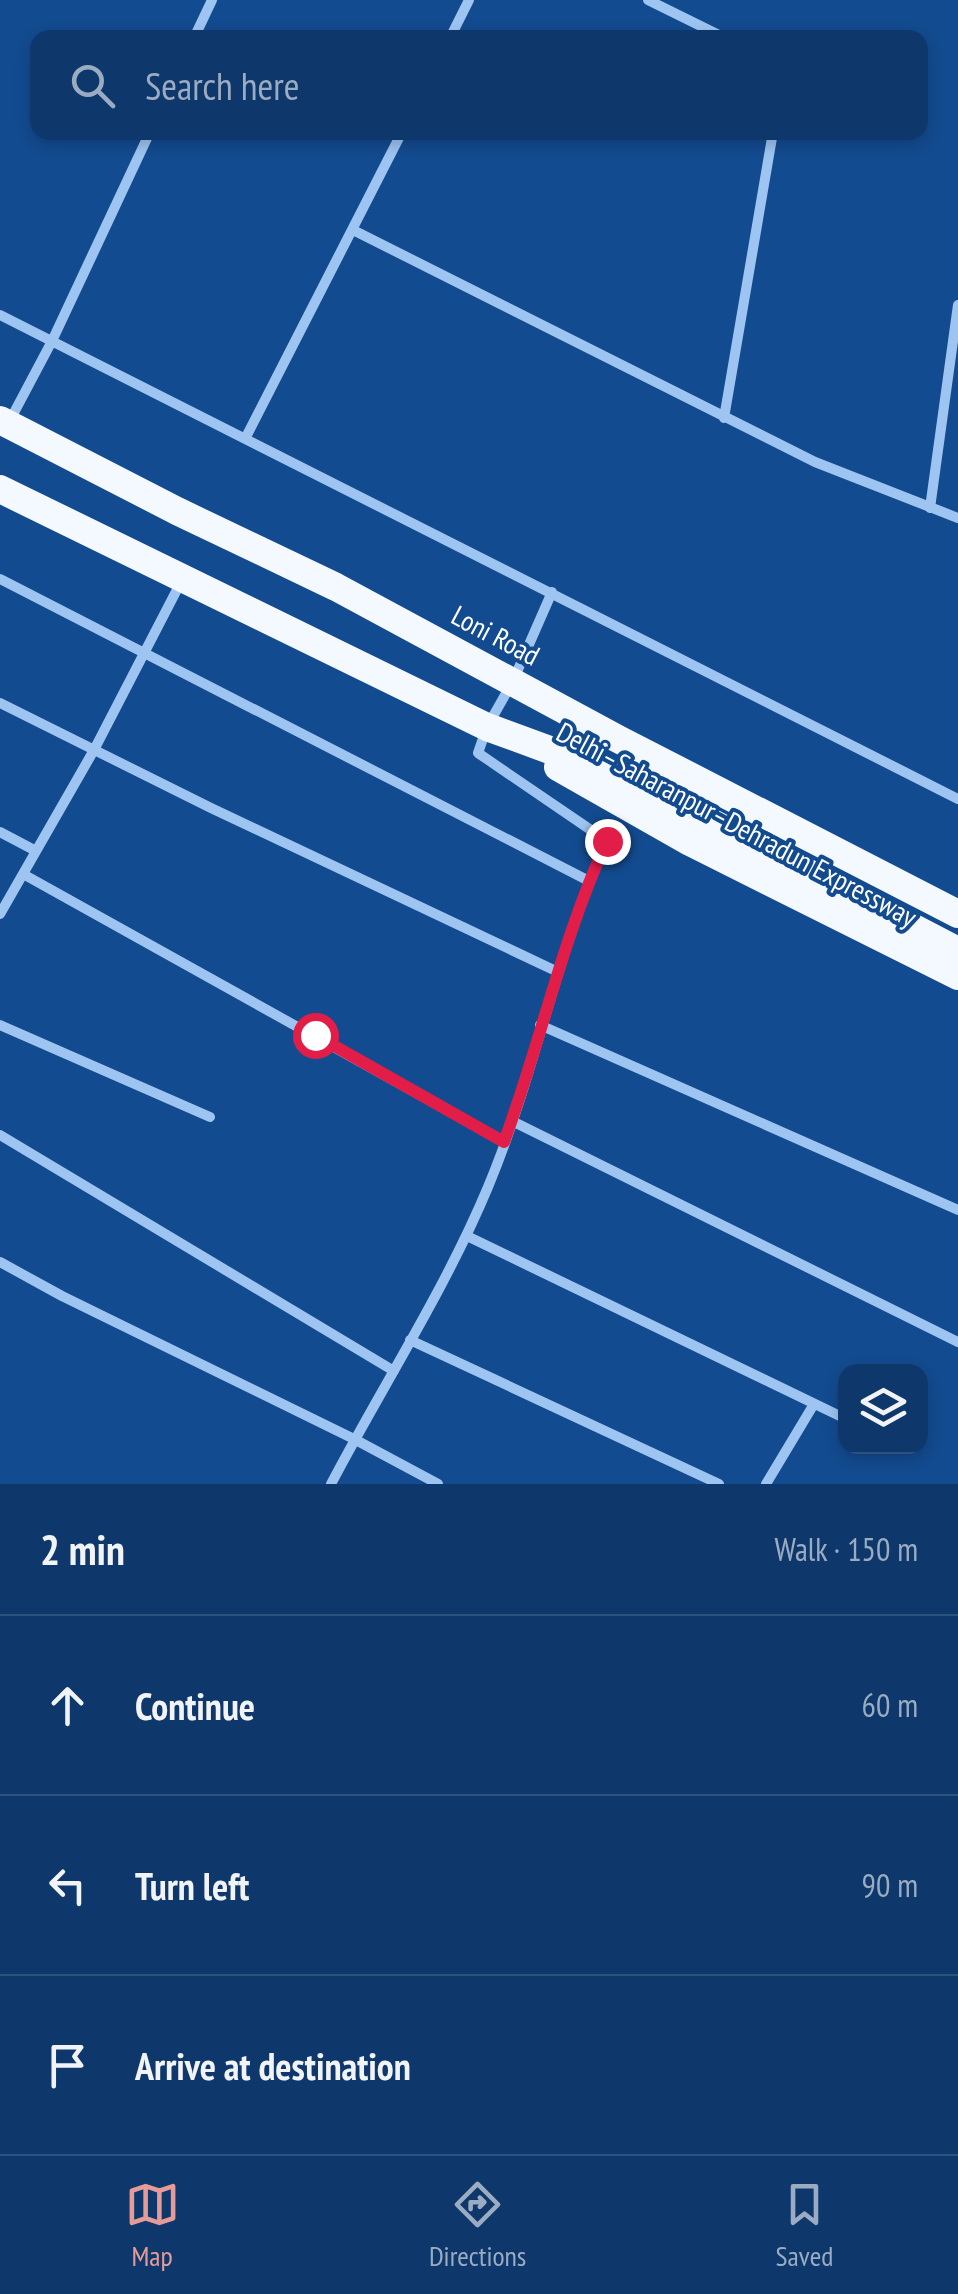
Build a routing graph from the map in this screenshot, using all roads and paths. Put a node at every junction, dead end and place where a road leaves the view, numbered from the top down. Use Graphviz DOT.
graph roads {
  1 [pos="212,0"];
  2 [pos="469,0"];
  3 [pos="648,0"];
  4 [pos="198,30"];
  5 [pos="454,30"];
  6 [pos="709,30"];
  7 [pos="146,140"];
  8 [pos="398,140"];
  9 [pos="772,140"];
  10 [pos="353,230"];
  11 [pos="958,304"];
  12 [pos="0,315"];
  13 [pos="52,341"];
  14 [pos="724,418"];
  15 [pos="4,422"];
  16 [pos="246,437"];
  17 [pos="0,488"];
  18 [pos="930,508"];
  19 [pos="958,518"];
  20 [pos="184,578"];
  21 [pos="0,579"];
  22 [pos="552,592"];
  23 [pos="144,653"];
  24 [pos="513,681"];
  25 [pos="0,703"];
  26 [pos="487,727"];
  27 [pos="94,750"];
  28 [pos="958,799"];
  29 [pos="0,832"];
  30 [pos="36,851"];
  31 [pos="23,874"];
  32 [pos="589,881"];
  33 [pos="0,914"];
  34 [pos="958,914"];
  35 [pos="958,951"];
  36 [pos="558,972"];
  37 [pos="958,976"];
  38 [pos="0,1025"];
  39 [pos="540,1026"];
  40 [pos="210,1117"];
  41 [pos="512,1121"];
  42 [pos="0,1135"];
  43 [pos="504,1142"];
  44 [pos="958,1210"];
  45 [pos="466,1236"];
  46 [pos="3,1264"];
  47 [pos="0,1278"];
  48 [pos="410,1340"];
  49 [pos="958,1342"];
  50 [pos="394,1370"];
  51 [pos="814,1404"];
  52 [pos="838,1415"];
  53 [pos="354,1439"];
  54 [pos="331,1484"];
  55 [pos="438,1484"];
  56 [pos="719,1484"];
  57 [pos="766,1484"];
  1 -- 4 [label="street"];
  2 -- 5 [label="street"];
  3 -- 6 [label="street"];
  7 -- 13 [label="street"];
  8 -- 10 [label="street"];
  9 -- 14 [label="street"];
  10 -- 14 [label="street"];
  10 -- 16 [label="street"];
  11 -- 18 [label="street"];
  12 -- 13 [label="street"];
  13 -- 15 [label="street"];
  13 -- 16 [label="street"];
  14 -- 18 [label="street"];
  15 -- 24 [label="highway, Loni Road"];
  16 -- 22 [label="street"];
  17 -- 20 [label="highway"];
  18 -- 19 [label="street"];
  20 -- 23 [label="street"];
  20 -- 26 [label="highway"];
  21 -- 23 [label="street"];
  22 -- 24 [label="street"];
  22 -- 28 [label="street"];
  23 -- 27 [label="street"];
  23 -- 32 [label="street"];
  24 -- 26 [label="street"];
  24 -- 34 [label="highway, Loni Road"];
  25 -- 27 [label="street"];
  26 -- 32 [label="street"];
  26 -- 35 [label="highway"];
  26 -- 37 [label="highway, Delhi–Saharanpur–Dehradun Expressway"];
  27 -- 30 [label="street"];
  27 -- 36 [label="street"];
  29 -- 30 [label="street"];
  30 -- 31 [label="street"];
  31 -- 33 [label="street"];
  31 -- 43 [label="street"];
  32 -- 36 [label="street"];
  36 -- 39 [label="street"];
  38 -- 40 [label="street"];
  39 -- 41 [label="street"];
  39 -- 44 [label="street"];
  41 -- 43 [label="street"];
  41 -- 49 [label="street"];
  42 -- 50 [label="street"];
  43 -- 45 [label="street"];
  45 -- 48 [label="street"];
  45 -- 51 [label="street"];
  46 -- 47 [label="street"];
  46 -- 53 [label="street"];
  48 -- 50 [label="street"];
  48 -- 56 [label="street"];
  50 -- 53 [label="street"];
  51 -- 52 [label="street"];
  51 -- 57 [label="street"];
  53 -- 54 [label="street"];
  53 -- 55 [label="street"];
}
